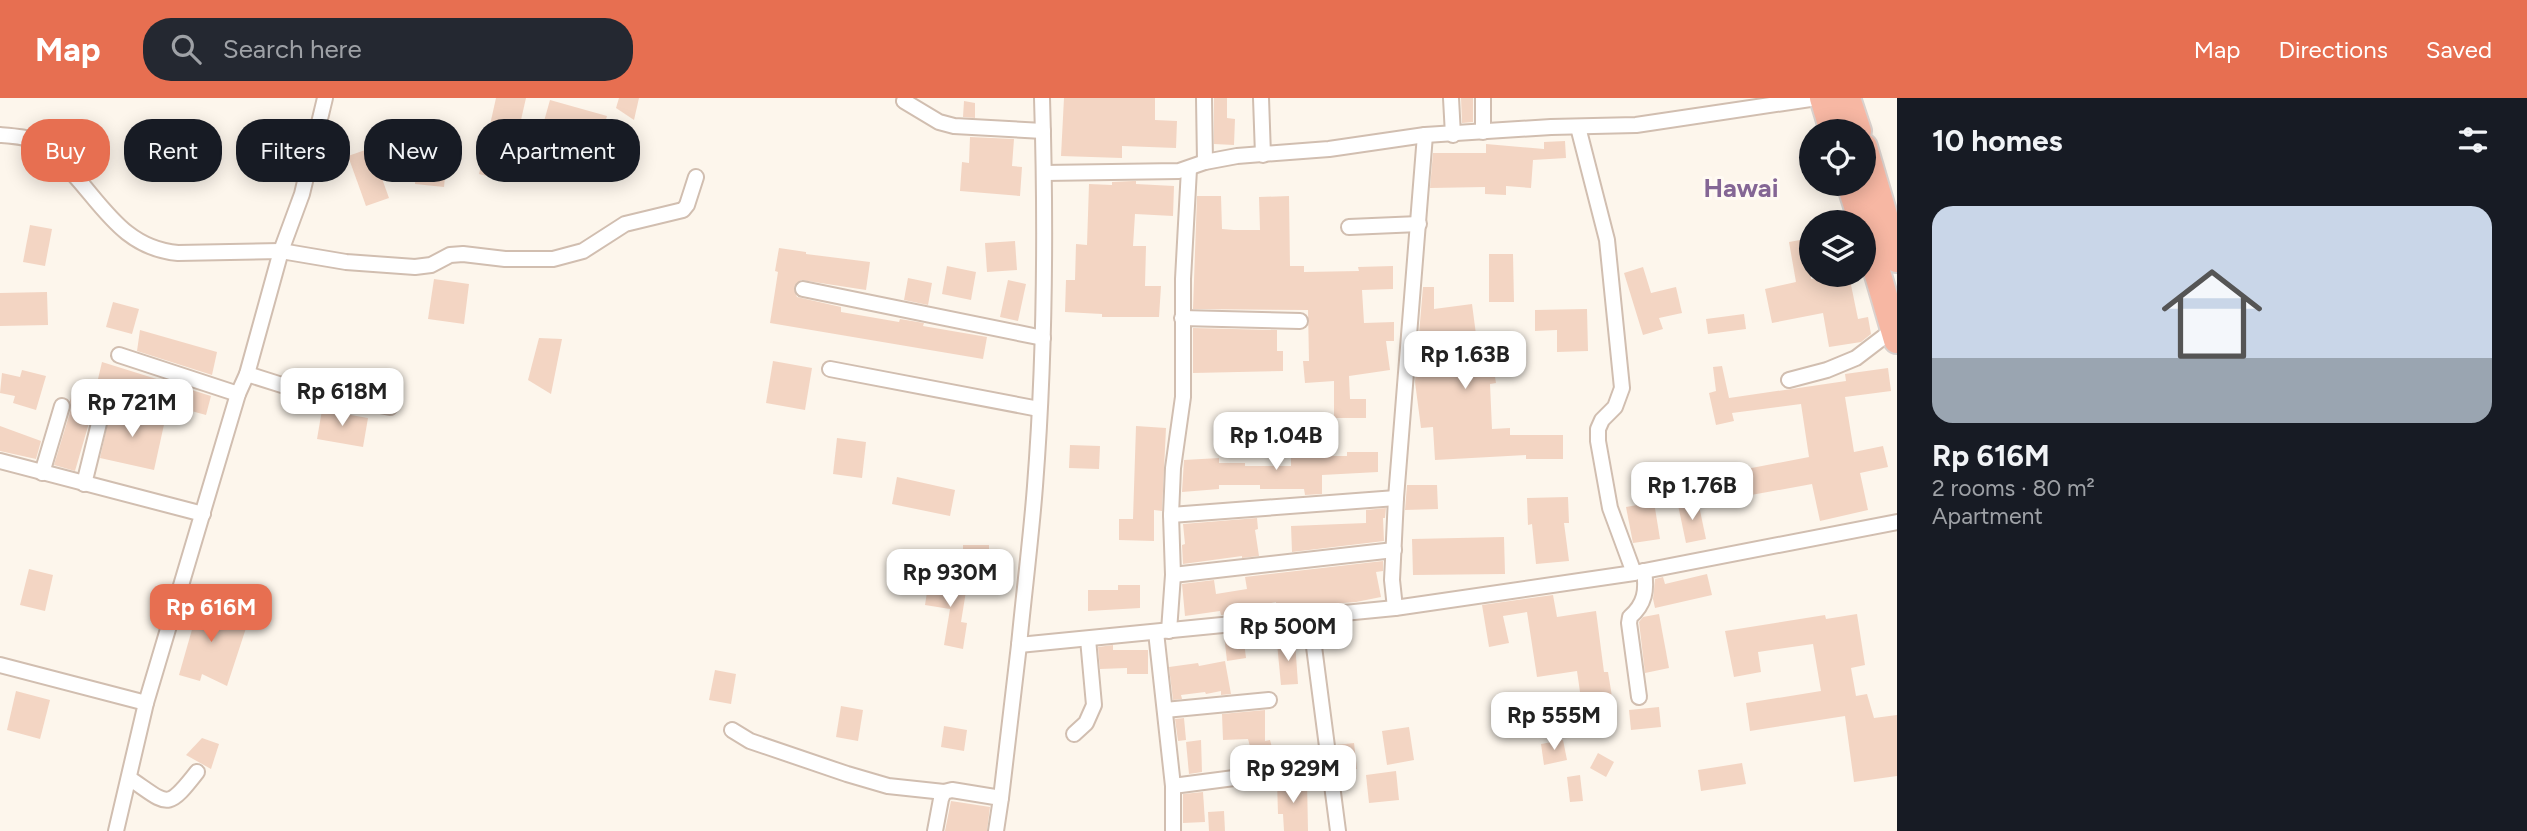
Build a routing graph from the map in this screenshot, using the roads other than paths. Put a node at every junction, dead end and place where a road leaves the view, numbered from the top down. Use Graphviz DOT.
graph roads {
  1 [pos="325,98"];
  2 [pos="1042,98"];
  3 [pos="1204,98"];
  4 [pos="1261,98"];
  5 [pos="1451,98"];
  6 [pos="1483,98"];
  7 [pos="1820,98"];
  8 [pos="1847,98"];
  9 [pos="904,101"];
  10 [pos="1828,119"];
  11 [pos="1854,119"];
  12 [pos="1578,127"];
  13 [pos="1043,131"];
  14 [pos="1483,132"];
  15 [pos="0,135"];
  16 [pos="1425,135"];
  17 [pos="1453,135"];
  18 [pos="1263,155"];
  19 [pos="1205,162"];
  20 [pos="1188,169"];
  21 [pos="1044,173"];
  22 [pos="696,177"];
  23 [pos="1876,188"];
  24 [pos="1419,224"];
  25 [pos="1349,227"];
  26 [pos="281,251"];
  27 [pos="1897,259"];
  28 [pos="1876,269"];
  29 [pos="803,289"];
  30 [pos="1182,318"];
  31 [pos="1300,321"];
  32 [pos="1895,334"];
  33 [pos="1043,338"];
  34 [pos="119,355"];
  35 [pos="830,369"];
  36 [pos="247,374"];
  37 [pos="1789,380"];
  38 [pos="237,394"];
  39 [pos="62,406"];
  40 [pos="390,407"];
  41 [pos="1039,410"];
  42 [pos="102,411"];
  43 [pos="0,461"];
  44 [pos="42,473"];
  45 [pos="83,484"];
  46 [pos="1396,498"];
  47 [pos="203,514"];
  48 [pos="1171,515"];
  49 [pos="1897,522"];
  50 [pos="1394,550"];
  51 [pos="1639,572"];
  52 [pos="1173,575"];
  53 [pos="1395,608"];
  54 [pos="1310,616"];
  55 [pos="1163,632"];
  56 [pos="1088,639"];
  57 [pos="1019,645"];
  58 [pos="0,665"];
  59 [pos="1639,697"];
  60 [pos="1269,700"];
  61 [pos="145,703"];
  62 [pos="1165,710"];
  63 [pos="732,730"];
  64 [pos="1074,734"];
  65 [pos="197,772"];
  66 [pos="1257,775"];
  67 [pos="129,778"];
  68 [pos="1173,786"];
  69 [pos="944,792"];
  70 [pos="1001,798"];
  71 [pos="116,831"];
  72 [pos="935,831"];
  73 [pos="996,831"];
  74 [pos="1173,831"];
  75 [pos="1338,831"];
  1 -- 26 [label="street"];
  2 -- 13 [label="street"];
  3 -- 19 [label="street"];
  4 -- 18 [label="street"];
  5 -- 17 [label="street"];
  6 -- 14 [label="street"];
  7 -- 10 [label="highway"];
  7 -- 12 [label="street"];
  8 -- 11 [label="highway"];
  9 -- 13 [label="street"];
  12 -- 14 [label="street"];
  12 -- 51 [label="street"];
  13 -- 21 [label="street"];
  14 -- 17 [label="street"];
  15 -- 26 [label="street"];
  16 -- 17 [label="street"];
  16 -- 18 [label="street"];
  16 -- 24 [label="street"];
  18 -- 19 [label="street"];
  19 -- 20 [label="street"];
  20 -- 21 [label="street"];
  20 -- 30 [label="street"];
  21 -- 33 [label="street"];
  22 -- 26 [label="street"];
  23 -- 27 [label="highway"];
  24 -- 25 [label="street"];
  24 -- 46 [label="street"];
  26 -- 36 [label="street"];
  28 -- 32 [label="highway"];
  29 -- 33 [label="street"];
  30 -- 31 [label="street"];
  30 -- 48 [label="street"];
  32 -- 37 [label="street"];
  33 -- 41 [label="street"];
  34 -- 38 [label="street"];
  35 -- 41 [label="street"];
  36 -- 38 [label="street"];
  36 -- 40 [label="street"];
  38 -- 47 [label="street"];
  39 -- 44 [label="street"];
  41 -- 57 [label="street"];
  42 -- 45 [label="street"];
  43 -- 44 [label="street"];
  44 -- 45 [label="street"];
  45 -- 47 [label="street"];
  46 -- 48 [label="street"];
  46 -- 50 [label="street"];
  47 -- 61 [label="street"];
  48 -- 52 [label="street"];
  49 -- 51 [label="street"];
  50 -- 52 [label="street"];
  50 -- 53 [label="street"];
  51 -- 53 [label="street"];
  51 -- 59 [label="street"];
  52 -- 55 [label="street"];
  53 -- 54 [label="street"];
  54 -- 55 [label="street"];
  54 -- 75 [label="street"];
  55 -- 56 [label="street"];
  55 -- 62 [label="street"];
  56 -- 57 [label="street"];
  56 -- 64 [label="street"];
  57 -- 70 [label="street"];
  58 -- 61 [label="street"];
  60 -- 62 [label="street"];
  61 -- 67 [label="street"];
  62 -- 68 [label="street"];
  63 -- 69 [label="street"];
  65 -- 67 [label="street"];
  66 -- 68 [label="street"];
  67 -- 71 [label="street"];
  68 -- 74 [label="street"];
  69 -- 70 [label="street"];
  69 -- 72 [label="street"];
  70 -- 73 [label="street"];
}
